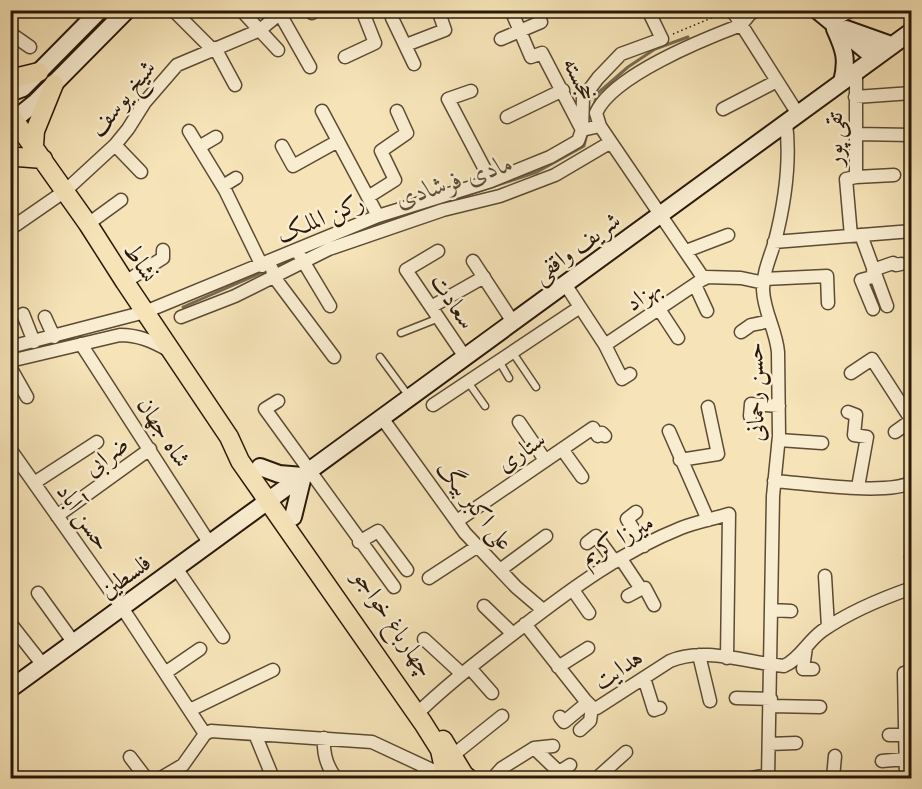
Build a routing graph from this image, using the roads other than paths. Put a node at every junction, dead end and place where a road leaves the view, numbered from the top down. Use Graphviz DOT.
graph roads {
  1 [pos="100,10"];
  2 [pos="127,10"];
  3 [pos="173,10"];
  4 [pos="241,10"];
  5 [pos="362,10"];
  6 [pos="395,10"];
  7 [pos="438,10"];
  8 [pos="648,10"];
  9 [pos="757,10"];
  10 [pos="852,10"];
  11 [pos="512,11"];
  12 [pos="729,11"];
  13 [pos="282,12"];
  14 [pos="827,19"];
  15 [pos="541,22"];
  16 [pos="741,25"];
  17 [pos="260,30"];
  18 [pos="912,30"];
  19 [pos="519,31"];
  20 [pos="10,33"];
  21 [pos="501,39"];
  22 [pos="406,45"];
  23 [pos="891,45"];
  24 [pos="30,47"];
  25 [pos="213,48"];
  26 [pos="278,50"];
  27 [pos="345,57"];
  28 [pos="414,64"];
  29 [pos="866,64"];
  30 [pos="310,67"];
  31 [pos="39,72"];
  32 [pos="777,81"];
  33 [pos="842,82"];
  34 [pos="54,84"];
  35 [pos="235,85"];
  36 [pos="15,87"];
  37 [pos="562,90"];
  38 [pos="471,91"];
  39 [pos="912,93"];
  40 [pos="855,97"];
  41 [pos="36,102"];
  42 [pos="723,109"];
  43 [pos="322,111"];
  44 [pos="397,111"];
  45 [pos="507,117"];
  46 [pos="12,119"];
  47 [pos="792,119"];
  48 [pos="600,126"];
  49 [pos="582,130"];
  50 [pos="189,131"];
  51 [pos="856,134"];
  52 [pos="912,135"];
  53 [pos="216,137"];
  54 [pos="338,141"];
  55 [pos="611,142"];
  56 [pos="115,145"];
  57 [pos="282,146"];
  58 [pos="199,147"];
  59 [pos="39,152"];
  60 [pos="550,157"];
  61 [pos="10,159"];
  62 [pos="141,172"];
  63 [pos="558,173"];
  64 [pos="894,175"];
  65 [pos="856,177"];
  66 [pos="236,178"];
  67 [pos="491,181"];
  68 [pos="223,186"];
  69 [pos="65,191"];
  70 [pos="368,197"];
  71 [pos="121,200"];
  72 [pos="661,214"];
  73 [pos="378,216"];
  74 [pos="88,224"];
  75 [pos="10,229"];
  76 [pos="341,230"];
  77 [pos="912,231"];
  78 [pos="728,235"];
  79 [pos="856,236"];
  80 [pos="774,242"];
  81 [pos="345,244"];
  82 [pos="163,250"];
  83 [pos="296,250"];
  84 [pos="438,251"];
  85 [pos="686,251"];
  86 [pos="473,261"];
  87 [pos="303,262"];
  88 [pos="266,264"];
  89 [pos="901,264"];
  90 [pos="875,273"];
  91 [pos="274,277"];
  92 [pos="484,277"];
  93 [pos="764,281"];
  94 [pos="125,282"];
  95 [pos="700,282"];
  96 [pos="565,284"];
  97 [pos="828,303"];
  98 [pos="330,306"];
  99 [pos="887,306"];
  100 [pos="431,307"];
  101 [pos="580,307"];
  102 [pos="659,309"];
  103 [pos="873,309"];
  104 [pos="706,311"];
  105 [pos="145,312"];
  106 [pos="23,314"];
  107 [pos="45,317"];
  108 [pos="181,317"];
  109 [pos="439,318"];
  110 [pos="770,321"];
  111 [pos="513,322"];
  112 [pos="741,332"];
  113 [pos="401,333"];
  114 [pos="54,337"];
  115 [pos="678,338"];
  116 [pos="34,342"];
  117 [pos="81,344"];
  118 [pos="605,345"];
  119 [pos="10,347"];
  120 [pos="171,351"];
  121 [pos="512,352"];
  122 [pos="468,355"];
  123 [pos="334,357"];
  124 [pos="380,357"];
  125 [pos="10,361"];
  126 [pos="499,361"];
  127 [pos="10,367"];
  128 [pos="482,372"];
  129 [pos="851,373"];
  130 [pos="630,375"];
  131 [pos="509,378"];
  132 [pos="468,382"];
  133 [pos="536,387"];
  134 [pos="27,397"];
  135 [pos="410,398"];
  136 [pos="278,401"];
  137 [pos="433,405"];
  138 [pos="485,406"];
  139 [pos="779,406"];
  140 [pos="708,407"];
  141 [pos="848,412"];
  142 [pos="750,416"];
  143 [pos="382,418"];
  144 [pos="911,420"];
  145 [pos="519,422"];
  146 [pos="669,432"];
  147 [pos="895,432"];
  148 [pos="606,436"];
  149 [pos="229,437"];
  150 [pos="779,441"];
  151 [pos="97,442"];
  152 [pos="822,443"];
  153 [pos="150,449"];
  154 [pos="562,449"];
  155 [pos="12,453"];
  156 [pos="545,460"];
  157 [pos="680,460"];
  158 [pos="260,467"];
  159 [pos="307,473"];
  160 [pos="582,477"];
  161 [pos="774,480"];
  162 [pos="912,482"];
  163 [pos="34,483"];
  164 [pos="858,487"];
  165 [pos="273,498"];
  166 [pos="636,512"];
  167 [pos="57,516"];
  168 [pos="293,517"];
  169 [pos="457,520"];
  170 [pos="708,520"];
  171 [pos="546,536"];
  172 [pos="359,542"];
  173 [pos="587,543"];
  174 [pos="210,544"];
  175 [pos="478,546"];
  176 [pos="644,546"];
  177 [pos="618,560"];
  178 [pos="177,569"];
  179 [pos="407,570"];
  180 [pos="500,570"];
  181 [pos="825,576"];
  182 [pos="429,578"];
  183 [pos="394,587"];
  184 [pos="912,588"];
  185 [pos="641,589"];
  186 [pos="573,590"];
  187 [pos="38,592"];
  188 [pos="628,596"];
  189 [pos="654,604"];
  190 [pos="484,606"];
  191 [pos="122,609"];
  192 [pos="543,610"];
  193 [pos="772,610"];
  194 [pos="791,611"];
  195 [pos="590,613"];
  196 [pos="10,623"];
  197 [pos="525,624"];
  198 [pos="828,627"];
  199 [pos="513,633"];
  200 [pos="223,637"];
  201 [pos="424,639"];
  202 [pos="74,643"];
  203 [pos="806,646"];
  204 [pos="588,648"];
  205 [pos="201,649"];
  206 [pos="699,655"];
  207 [pos="727,658"];
  208 [pos="771,665"];
  209 [pos="43,666"];
  210 [pos="558,667"];
  211 [pos="813,669"];
  212 [pos="273,670"];
  213 [pos="466,671"];
  214 [pos="647,672"];
  215 [pos="912,672"];
  216 [pos="165,673"];
  217 [pos="10,690"];
  218 [pos="492,693"];
  219 [pos="735,698"];
  220 [pos="710,701"];
  221 [pos="771,702"];
  222 [pos="589,705"];
  223 [pos="820,707"];
  224 [pos="423,708"];
  225 [pos="660,708"];
  226 [pos="190,710"];
  227 [pos="502,716"];
  228 [pos="560,717"];
  229 [pos="580,730"];
  230 [pos="205,734"];
  231 [pos="255,734"];
  232 [pos="889,735"];
  233 [pos="905,735"];
  234 [pos="324,738"];
  235 [pos="796,743"];
  236 [pos="769,744"];
  237 [pos="553,746"];
  238 [pos="534,748"];
  239 [pos="626,752"];
  240 [pos="452,756"];
  241 [pos="835,756"];
  242 [pos="130,757"];
  243 [pos="882,761"];
  244 [pos="908,763"];
  245 [pos="570,765"];
  246 [pos="423,773"];
  247 [pos="455,777"];
  248 [pos="768,777"];
  249 [pos="146,778"];
  250 [pos="161,778"];
  251 [pos="273,778"];
  252 [pos="336,778"];
  253 [pos="493,778"];
  254 [pos="597,778"];
  255 [pos="751,778"];
  256 [pos="833,778"];
  257 [pos="906,778"];
  1 -- 31 [label="main road"];
  2 -- 34 [label="main road"];
  3 -- 25 [label="street"];
  4 -- 17 [label="street"];
  5 -- 27 [label="street"];
  6 -- 22 [label="street"];
  7 -- 22 [label="street"];
  8 -- 49 [label="street"];
  9 -- 16 [label="street"];
  10 -- 14 [label="street"];
  11 -- 19 [label="street, خجسته"];
  12 -- 16 [label="street"];
  13 -- 17 [label="street, شیخ یوسف"];
  13 -- 30 [label="street"];
  14 -- 23 [label="main road"];
  14 -- 29 [label="main road"];
  14 -- 33 [label="main road"];
  15 -- 19 [label="street"];
  16 -- 32 [label="street"];
  16 -- 48 [label="street"];
  17 -- 25 [label="street, شیخ یوسف"];
  17 -- 26 [label="street"];
  18 -- 23 [label="main road, شریف واقفی"];
  19 -- 21 [label="street"];
  19 -- 37 [label="street, خجسته"];
  20 -- 24 [label="street"];
  22 -- 28 [label="street"];
  23 -- 29 [label="main road, شریف واقفی"];
  25 -- 35 [label="street"];
  25 -- 56 [label="street, شیخ یوسف"];
  29 -- 33 [label="main road, شریف واقفی"];
  29 -- 40 [label="street, تقی پور"];
  31 -- 36 [label="main road"];
  32 -- 42 [label="street"];
  32 -- 47 [label="street"];
  33 -- 47 [label="main road, شریف واقفی"];
  34 -- 41 [label="main road"];
  34 -- 59 [label="main road"];
  36 -- 41 [label="main road"];
  37 -- 45 [label="street"];
  37 -- 49 [label="street, خجسته"];
  38 -- 67 [label="street"];
  39 -- 40 [label="street"];
  40 -- 51 [label="street, تقی پور"];
  41 -- 46 [label="main road"];
  43 -- 54 [label="street"];
  44 -- 70 [label="street"];
  46 -- 59 [label="main road, نشاط"];
  47 -- 72 [label="main road, شریف واقفی"];
  47 -- 80 [label="street, حسن رحمانی"];
  48 -- 49 [label="street"];
  48 -- 55 [label="street"];
  49 -- 60 [label="street, رکن الملک"];
  50 -- 58 [label="street"];
  51 -- 52 [label="street"];
  51 -- 65 [label="street, تقی پور"];
  53 -- 58 [label="street"];
  54 -- 57 [label="street"];
  54 -- 70 [label="street"];
  55 -- 63 [label="street, رکن الملک"];
  55 -- 72 [label="street"];
  56 -- 62 [label="street"];
  56 -- 69 [label="street, شیخ یوسف"];
  58 -- 68 [label="street"];
  59 -- 61 [label="main road"];
  59 -- 69 [label="main road, نشاط"];
  60 -- 63 [label="street"];
  60 -- 67 [label="street, رکن الملک"];
  63 -- 81 [label="street, رکن الملک"];
  64 -- 65 [label="street"];
  65 -- 79 [label="street, تقی پور"];
  66 -- 68 [label="street"];
  67 -- 73 [label="street, رکن الملک"];
  68 -- 88 [label="street"];
  69 -- 74 [label="main road, نشاط"];
  69 -- 75 [label="street"];
  70 -- 73 [label="street"];
  71 -- 74 [label="street"];
  72 -- 85 [label="street"];
  72 -- 96 [label="main road, شریف واقفی"];
  73 -- 76 [label="street, رکن الملک"];
  74 -- 94 [label="main road, نشاط"];
  76 -- 81 [label="street"];
  76 -- 83 [label="street, رکن الملک"];
  77 -- 79 [label="street"];
  78 -- 85 [label="street"];
  79 -- 80 [label="street"];
  79 -- 90 [label="street"];
  80 -- 93 [label="street, حسن رحمانی"];
  81 -- 87 [label="street, رکن الملک"];
  82 -- 94 [label="street"];
  83 -- 87 [label="street"];
  83 -- 88 [label="street, رکن الملک"];
  84 -- 100 [label="street, سعادت"];
  85 -- 95 [label="street"];
  86 -- 92 [label="street"];
  87 -- 91 [label="street, رکن الملک"];
  87 -- 98 [label="street"];
  88 -- 91 [label="street"];
  88 -- 105 [label="street, رکن الملک"];
  89 -- 90 [label="street"];
  90 -- 99 [label="street"];
  90 -- 103 [label="street"];
  91 -- 108 [label="street, رکن الملک"];
  91 -- 123 [label="street"];
  92 -- 100 [label="street"];
  92 -- 111 [label="street"];
  93 -- 95 [label="street"];
  93 -- 97 [label="street"];
  93 -- 110 [label="street, حسن رحمانی"];
  94 -- 105 [label="main road, نشاط"];
  95 -- 102 [label="street, بهزاد"];
  95 -- 104 [label="street"];
  96 -- 101 [label="street"];
  96 -- 111 [label="main road, شریف واقفی"];
  100 -- 109 [label="street, سعادت"];
  101 -- 118 [label="street"];
  101 -- 121 [label="street"];
  102 -- 115 [label="street"];
  102 -- 118 [label="street, بهزاد"];
  105 -- 114 [label="street, رکن الملک"];
  105 -- 120 [label="main road, نشاط"];
  106 -- 116 [label="street"];
  107 -- 114 [label="street"];
  109 -- 113 [label="lane"];
  109 -- 122 [label="street, سعادت"];
  110 -- 112 [label="street"];
  110 -- 139 [label="street, حسن رحمانی"];
  111 -- 122 [label="main road, شریف واقفی"];
  114 -- 116 [label="street, رکن الملک"];
  116 -- 119 [label="street, رکن الملک"];
  117 -- 120 [label="street"];
  117 -- 125 [label="street"];
  117 -- 153 [label="street, شاه جهان"];
  118 -- 130 [label="street"];
  120 -- 149 [label="main road, نشاط"];
  121 -- 126 [label="street"];
  121 -- 133 [label="lane"];
  122 -- 128 [label="street"];
  122 -- 135 [label="main road, شریف واقفی"];
  124 -- 135 [label="lane"];
  126 -- 128 [label="street"];
  126 -- 131 [label="lane"];
  127 -- 134 [label="street"];
  128 -- 132 [label="street"];
  129 -- 144 [label="street"];
  132 -- 137 [label="street"];
  132 -- 138 [label="lane"];
  135 -- 143 [label="main road, شریف واقفی"];
  136 -- 159 [label="street"];
  139 -- 142 [label="street"];
  139 -- 150 [label="street, حسن رحمانی"];
  140 -- 157 [label="street"];
  141 -- 164 [label="street"];
  143 -- 159 [label="main road, شریف واقفی"];
  143 -- 169 [label="street, علی اکبر بیگ"];
  144 -- 147 [label="street"];
  145 -- 156 [label="street"];
  146 -- 157 [label="street"];
  148 -- 154 [label="street, ستاری"];
  149 -- 158 [label="main road, نشاط"];
  149 -- 165 [label="main road, نشاط"];
  150 -- 152 [label="street"];
  150 -- 161 [label="street, حسن رحمانی"];
  151 -- 163 [label="street"];
  153 -- 167 [label="street, ضرابی"];
  153 -- 174 [label="street, شاه جهان"];
  154 -- 156 [label="street, ستاری"];
  154 -- 160 [label="street"];
  155 -- 163 [label="street, حسن آباد"];
  156 -- 169 [label="street, ستاری"];
  157 -- 170 [label="street"];
  158 -- 159 [label="main road"];
  158 -- 165 [label="main road, نشاط"];
  159 -- 165 [label="main road, شریف واقفی"];
  159 -- 168 [label="main road"];
  159 -- 172 [label="street"];
  161 -- 164 [label="street"];
  161 -- 193 [label="street, حسن رحمانی"];
  162 -- 164 [label="street"];
  163 -- 167 [label="street, حسن آباد"];
  165 -- 168 [label="main road, چهارباغ خواجو"];
  165 -- 174 [label="main road, فلسطین"];
  165 -- 178 [label="lane"];
  165 -- 247 [label="main road, چهارباغ خواجو"];
  166 -- 176 [label="street"];
  167 -- 191 [label="street, حسن آباد"];
  168 -- 224 [label="main road, چهارباغ خواجو"];
  169 -- 175 [label="street, علی اکبر بیگ"];
  170 -- 176 [label="street, میرزا کریم"];
  170 -- 207 [label="street, میرزا کریم"];
  171 -- 180 [label="street"];
  172 -- 179 [label="street"];
  172 -- 183 [label="street"];
  173 -- 177 [label="street"];
  174 -- 178 [label="main road, فلسطین"];
  175 -- 180 [label="street, علی اکبر بیگ"];
  175 -- 182 [label="street"];
  176 -- 177 [label="street, میرزا کریم"];
  177 -- 185 [label="street"];
  177 -- 186 [label="street, میرزا کریم"];
  178 -- 191 [label="main road, فلسطین"];
  178 -- 200 [label="street"];
  180 -- 192 [label="street, علی اکبر بیگ"];
  181 -- 198 [label="street"];
  184 -- 198 [label="street"];
  185 -- 188 [label="street"];
  185 -- 189 [label="street"];
  186 -- 192 [label="street, میرزا کریم"];
  186 -- 195 [label="street"];
  187 -- 202 [label="street"];
  190 -- 199 [label="street"];
  191 -- 202 [label="main road, فلسطین"];
  191 -- 216 [label="street, حسن آباد"];
  191 -- 217 [label="lane"];
  192 -- 197 [label="street, میرزا کریم"];
  193 -- 194 [label="street"];
  193 -- 208 [label="street, حسن رحمانی"];
  196 -- 209 [label="street"];
  197 -- 199 [label="street, میرزا کریم"];
  197 -- 210 [label="street, هدایت"];
  198 -- 203 [label="street"];
  199 -- 213 [label="street, میرزا کریم"];
  201 -- 213 [label="street"];
  202 -- 209 [label="main road, فلسطین"];
  203 -- 208 [label="street"];
  203 -- 211 [label="street"];
  204 -- 210 [label="street"];
  205 -- 216 [label="street"];
  206 -- 207 [label="street, هدایت"];
  206 -- 214 [label="street, هدایت"];
  206 -- 220 [label="street"];
  207 -- 208 [label="street, هدایت"];
  208 -- 221 [label="street, حسن رحمانی"];
  209 -- 217 [label="main road, فلسطین"];
  210 -- 222 [label="street, هدایت"];
  212 -- 226 [label="street"];
  213 -- 218 [label="street"];
  213 -- 224 [label="street, میرزا کریم"];
  214 -- 222 [label="street, هدایت"];
  214 -- 225 [label="street"];
  215 -- 233 [label="street"];
  216 -- 226 [label="street, حسن آباد"];
  219 -- 221 [label="street"];
  221 -- 223 [label="street"];
  221 -- 236 [label="street, حسن رحمانی"];
  222 -- 228 [label="street"];
  222 -- 229 [label="street"];
  224 -- 240 [label="main road, چهارباغ خواجو"];
  226 -- 230 [label="street, حسن آباد"];
  227 -- 240 [label="street"];
  230 -- 231 [label="street"];
  230 -- 250 [label="street"];
  231 -- 234 [label="street"];
  231 -- 251 [label="street"];
  232 -- 233 [label="street"];
  233 -- 244 [label="street"];
  234 -- 246 [label="street"];
  234 -- 252 [label="street"];
  235 -- 236 [label="street"];
  236 -- 248 [label="street, حسن رحمانی"];
  237 -- 238 [label="street"];
  238 -- 245 [label="street"];
  238 -- 253 [label="street"];
  239 -- 254 [label="street"];
  240 -- 247 [label="main road, چهارباغ خواجو"];
  241 -- 256 [label="street"];
  242 -- 249 [label="street"];
  243 -- 244 [label="street"];
  244 -- 257 [label="street"];
  246 -- 247 [label="street"];
  248 -- 255 [label="street"];
}
